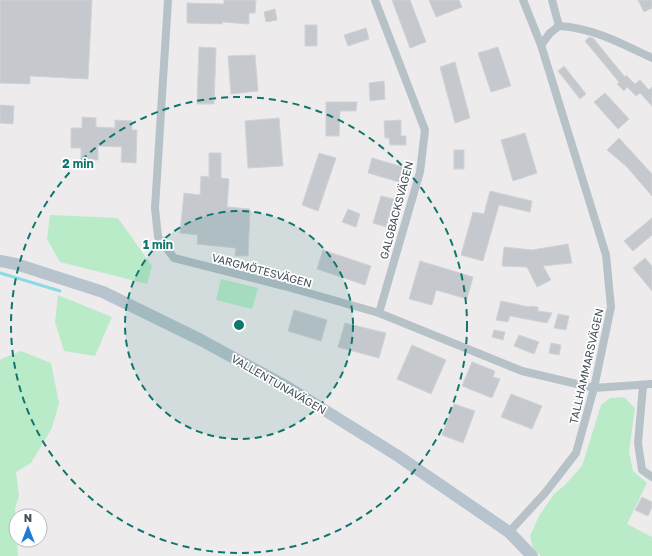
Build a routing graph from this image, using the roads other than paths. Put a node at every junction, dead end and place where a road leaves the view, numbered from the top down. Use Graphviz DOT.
graph roads {
  1 [pos="168,0"];
  2 [pos="376,0"];
  3 [pos="523,0"];
  4 [pos="552,0"];
  5 [pos="559,26"];
  6 [pos="541,45"];
  7 [pos="652,58"];
  8 [pos="0,262"];
  9 [pos="379,313"];
  10 [pos="652,384"];
  11 [pos="643,386"];
  12 [pos="594,388"];
  13 [pos="652,477"];
  14 [pos="509,532"];
  15 [pos="532,556"];
  1 -- 9 [label="street, VARGMÖTESVÄGEN"];
  2 -- 9 [label="street, GALGBACKSVÄGEN"];
  3 -- 6 [label="street, TALLHAMMARSVÄGEN"];
  4 -- 5 [label="street"];
  5 -- 6 [label="street"];
  5 -- 7 [label="street"];
  6 -- 12 [label="street, TALLHAMMARSVÄGEN"];
  8 -- 14 [label="main road, VALLENTUNAVÄGEN"];
  9 -- 12 [label="street, VARGMÖTESVÄGEN"];
  10 -- 11 [label="street, VARGMÖTESVÄGEN"];
  11 -- 12 [label="street, VARGMÖTESVÄGEN"];
  11 -- 13 [label="street"];
  12 -- 14 [label="street, TALLHAMMARSVÄGEN"];
  14 -- 15 [label="main road, VALLENTUNAVÄGEN"];
}
